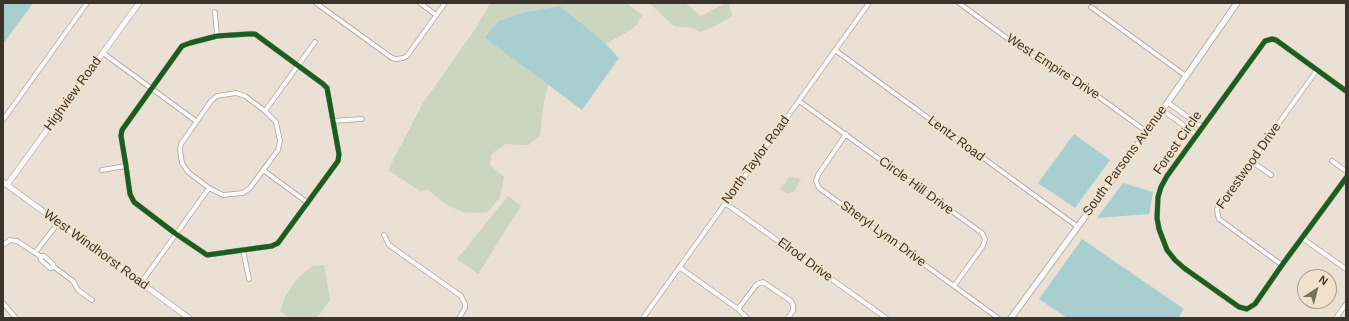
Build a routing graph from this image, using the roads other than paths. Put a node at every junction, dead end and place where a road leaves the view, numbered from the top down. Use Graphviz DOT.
graph roads {
  1 [pos="88,3"];
  2 [pos="139,3"];
  3 [pos="316,3"];
  4 [pos="420,3"];
  5 [pos="445,3"];
  6 [pos="869,3"];
  7 [pos="959,3"];
  8 [pos="1237,3"];
  9 [pos="1091,7"];
  10 [pos="215,12"];
  11 [pos="436,15"];
  12 [pos="217,36"];
  13 [pos="315,42"];
  14 [pos="835,50"];
  15 [pos="103,53"];
  16 [pos="298,65"];
  17 [pos="1317,70"];
  18 [pos="1186,76"];
  19 [pos="151,88"];
  20 [pos="1346,91"];
  21 [pos="799,100"];
  22 [pos="1168,102"];
  23 [pos="1162,110"];
  24 [pos="265,111"];
  25 [pos="362,119"];
  26 [pos="3,120"];
  27 [pos="196,121"];
  28 [pos="333,121"];
  29 [pos="1202,127"];
  30 [pos="1147,132"];
  31 [pos="846,134"];
  32 [pos="1196,134"];
  33 [pos="1251,161"];
  34 [pos="1332,161"];
  35 [pos="126,166"];
  36 [pos="102,170"];
  37 [pos="263,170"];
  38 [pos="1346,171"];
  39 [pos="1271,175"];
  40 [pos="1346,178"];
  41 [pos="5,184"];
  42 [pos="209,188"];
  43 [pos="308,203"];
  44 [pos="725,203"];
  45 [pos="58,223"];
  46 [pos="1078,227"];
  47 [pos="176,234"];
  48 [pos="384,235"];
  49 [pos="1302,238"];
  50 [pos="3,245"];
  51 [pos="243,250"];
  52 [pos="36,253"];
  53 [pos="1282,265"];
  54 [pos="679,267"];
  55 [pos="1346,269"];
  56 [pos="249,279"];
  57 [pos="141,283"];
  58 [pos="954,286"];
  59 [pos="92,300"];
  60 [pos="3,303"];
  61 [pos="1346,304"];
  62 [pos="738,309"];
  63 [pos="16,318"];
  64 [pos="189,318"];
  65 [pos="459,318"];
  66 [pos="643,318"];
  67 [pos="747,318"];
  68 [pos="788,318"];
  69 [pos="886,318"];
  70 [pos="998,318"];
  71 [pos="1011,318"];
  72 [pos="1336,318"];
  1 -- 26 [label="street"];
  2 -- 15 [label="street, Highview Road"];
  3 -- 11 [label="street"];
  4 -- 11 [label="street"];
  5 -- 11 [label="street"];
  6 -- 14 [label="street, North Taylor Road"];
  7 -- 30 [label="street, West Empire Drive"];
  8 -- 18 [label="main road, South Parsons Avenue"];
  9 -- 18 [label="street"];
  10 -- 12 [label="street"];
  12 -- 16 [label="street"];
  12 -- 19 [label="street"];
  13 -- 16 [label="street"];
  14 -- 21 [label="street, North Taylor Road"];
  14 -- 46 [label="street, Lentz Road"];
  15 -- 19 [label="street"];
  15 -- 41 [label="street, Highview Road"];
  16 -- 24 [label="street"];
  16 -- 28 [label="street"];
  17 -- 20 [label="street, Forest Circle"];
  17 -- 29 [label="street, Forest Circle"];
  17 -- 33 [label="street, Forestwood Drive"];
  18 -- 22 [label="main road, South Parsons Avenue"];
  19 -- 27 [label="street"];
  19 -- 35 [label="street"];
  21 -- 31 [label="street, Circle Hill Drive"];
  21 -- 44 [label="street, North Taylor Road"];
  22 -- 23 [label="main road, South Parsons Avenue"];
  22 -- 29 [label="street, Forest Circle"];
  23 -- 30 [label="main road, South Parsons Avenue"];
  23 -- 32 [label="street, Forest Circle"];
  24 -- 27 [label="street"];
  24 -- 37 [label="street"];
  25 -- 28 [label="street"];
  27 -- 42 [label="street"];
  28 -- 43 [label="street"];
  29 -- 32 [label="street, Forest Circle"];
  30 -- 46 [label="main road, South Parsons Avenue"];
  31 -- 58 [label="street, Sheryl Lynn Drive"];
  31 -- 58 [label="street, Circle Hill Drive"];
  32 -- 53 [label="street, Forest Circle"];
  33 -- 39 [label="street"];
  33 -- 53 [label="street, Forestwood Drive"];
  34 -- 38 [label="street"];
  35 -- 36 [label="street"];
  35 -- 47 [label="street"];
  37 -- 42 [label="street"];
  37 -- 43 [label="street"];
  40 -- 49 [label="street, Forest Circle"];
  41 -- 45 [label="street, West Windhorst Road"];
  42 -- 47 [label="street"];
  43 -- 51 [label="street"];
  44 -- 54 [label="street, North Taylor Road"];
  44 -- 69 [label="street, Elrod Drive"];
  45 -- 52 [label="street"];
  45 -- 57 [label="street, West Windhorst Road"];
  46 -- 71 [label="main road, South Parsons Avenue"];
  47 -- 51 [label="street"];
  47 -- 57 [label="street"];
  48 -- 65 [label="street"];
  49 -- 53 [label="street, Forest Circle"];
  49 -- 55 [label="street"];
  50 -- 52 [label="street"];
  51 -- 56 [label="street"];
  52 -- 59 [label="street"];
  54 -- 62 [label="street"];
  54 -- 66 [label="street, North Taylor Road"];
  57 -- 64 [label="street, West Windhorst Road"];
  58 -- 70 [label="street, Sheryl Lynn Drive"];
  60 -- 63 [label="street"];
  61 -- 72 [label="street"];
  62 -- 67 [label="street"];
  62 -- 68 [label="street"];
}
